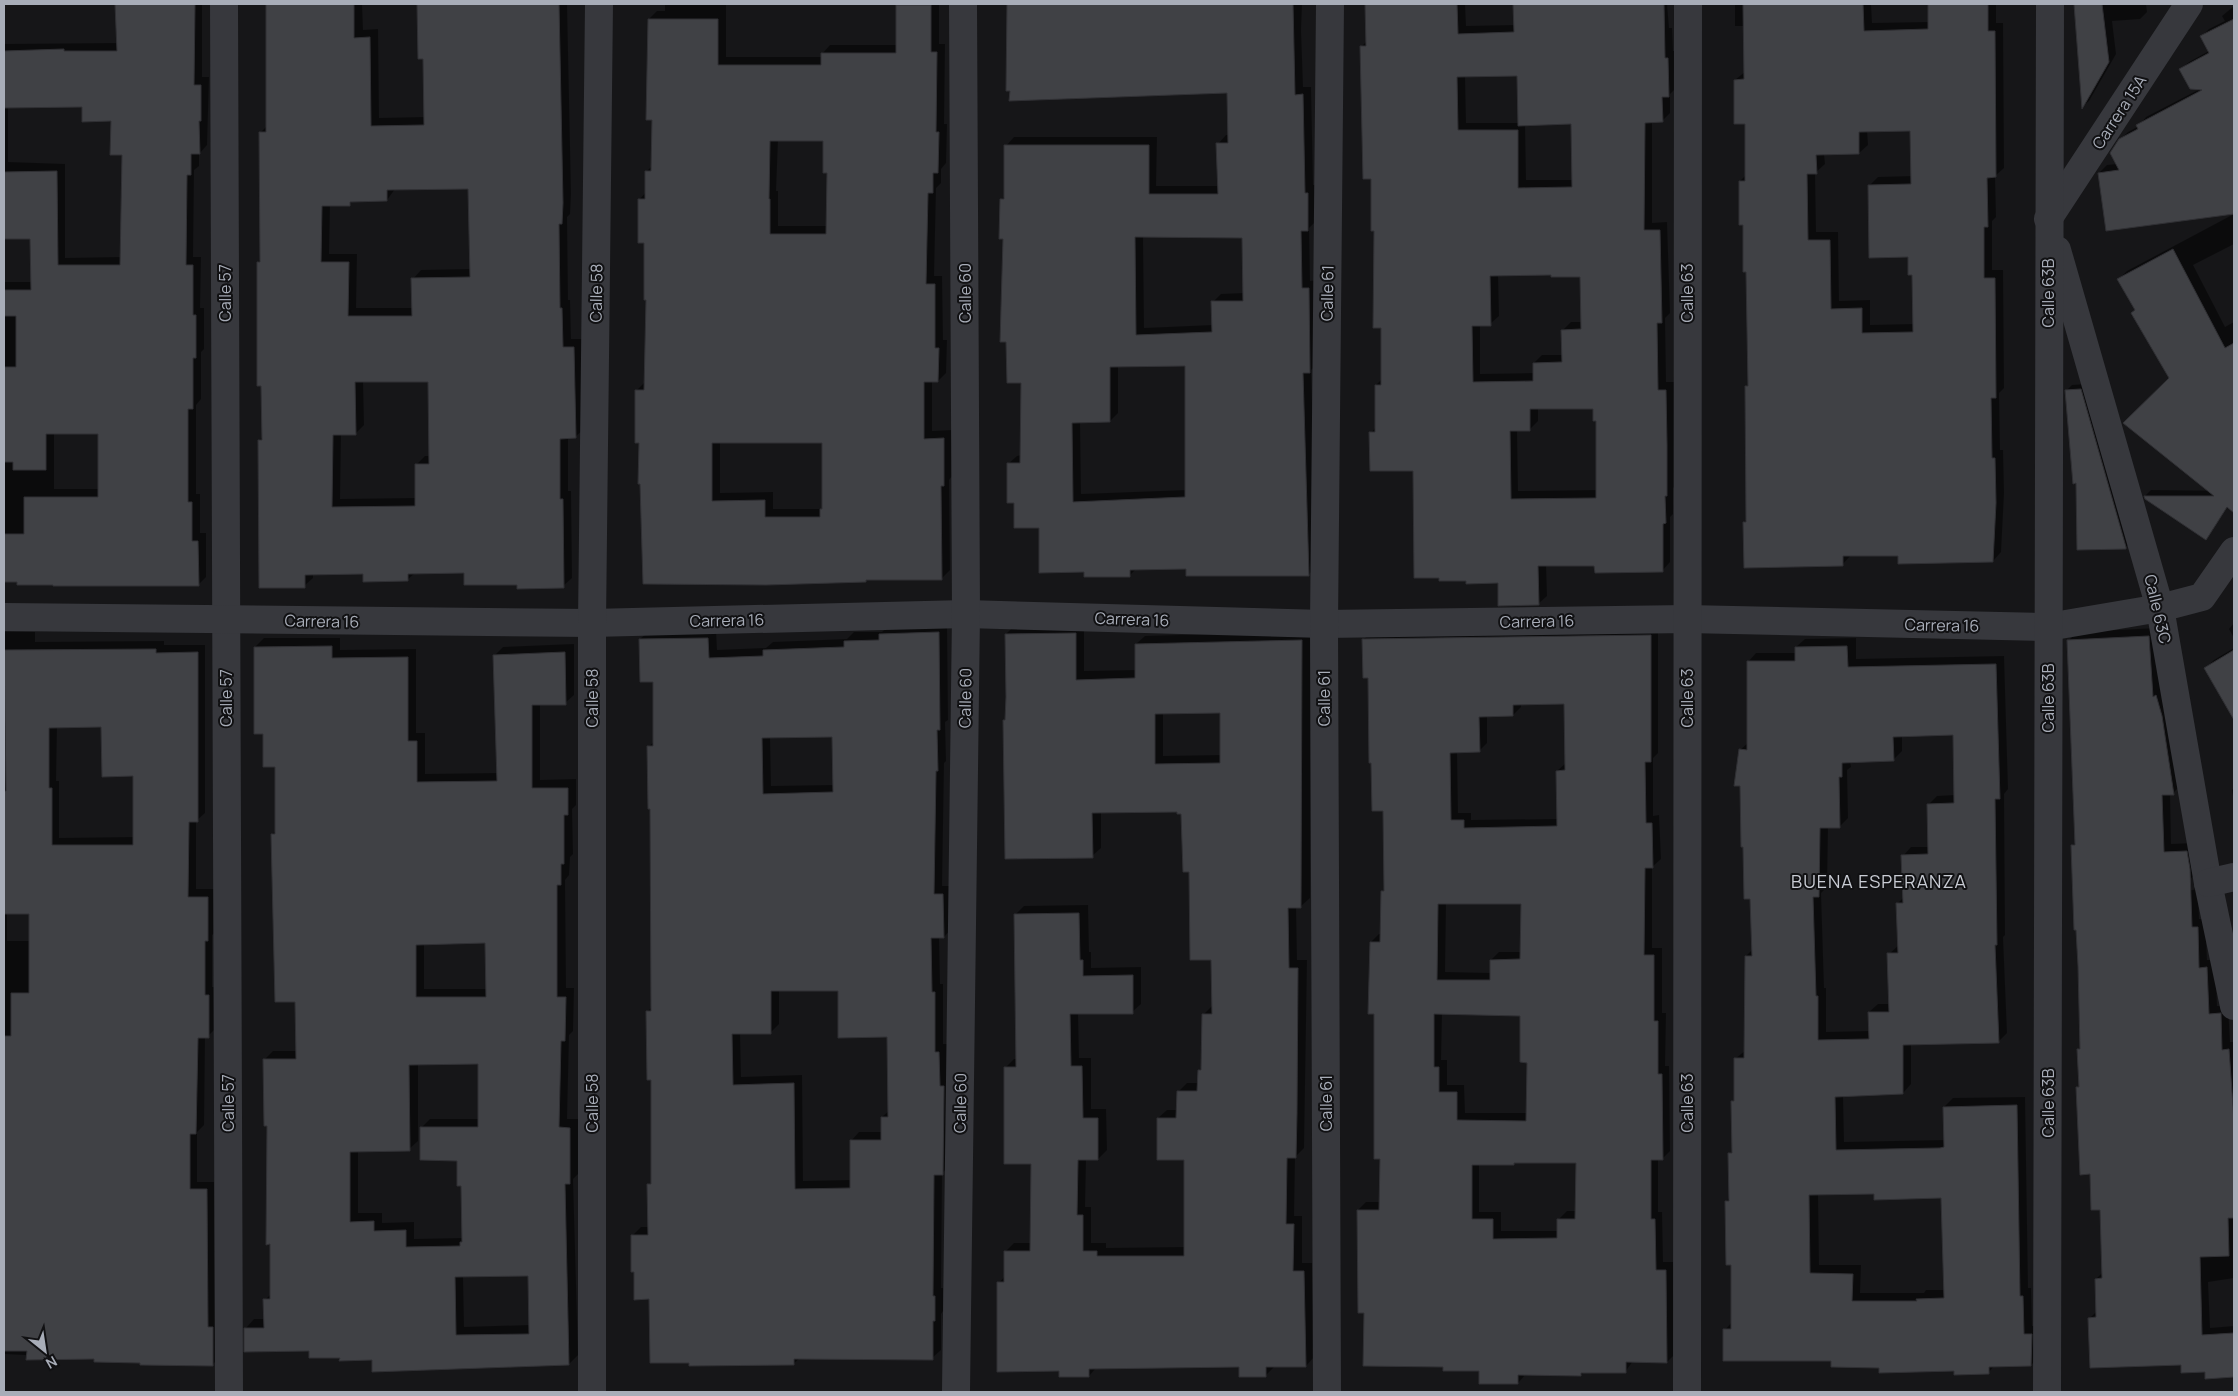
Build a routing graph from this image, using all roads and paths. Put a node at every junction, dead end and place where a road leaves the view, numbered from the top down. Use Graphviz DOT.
graph roads {
  1 [pos="224,4"];
  2 [pos="599,4"];
  3 [pos="963,4"];
  4 [pos="1330,4"];
  5 [pos="1688,4"];
  6 [pos="2050,4"];
  7 [pos="2189,4"];
  8 [pos="2048,220"];
  9 [pos="2234,551"];
  10 [pos="2160,608"];
  11 [pos="966,614"];
  12 [pos="4,616"];
  13 [pos="1687,619"];
  14 [pos="226,620"];
  15 [pos="592,623"];
  16 [pos="1324,624"];
  17 [pos="2048,627"];
  18 [pos="2234,877"];
  19 [pos="2208,883"];
  20 [pos="2234,1006"];
  21 [pos="230,1392"];
  22 [pos="592,1392"];
  23 [pos="956,1392"];
  24 [pos="1328,1392"];
  25 [pos="1687,1392"];
  26 [pos="2047,1392"];
  1 -- 14 [label="street, Calle 57"];
  2 -- 15 [label="street, Calle 58"];
  3 -- 11 [label="street, Calle 60"];
  4 -- 16 [label="street, Calle 61"];
  5 -- 13 [label="street, Calle 63"];
  6 -- 8 [label="street, Calle 63B"];
  7 -- 8 [label="street, Carrera 15A"];
  8 -- 10 [label="street, Calle 63C"];
  8 -- 17 [label="street, Calle 63B"];
  9 -- 10 [label="street, Carrera 16"];
  10 -- 17 [label="street, Carrera 16"];
  10 -- 19 [label="street, Calle 63C"];
  11 -- 15 [label="street, Carrera 16"];
  11 -- 16 [label="street, Carrera 16"];
  11 -- 23 [label="street, Calle 60"];
  12 -- 14 [label="street, Carrera 16"];
  13 -- 16 [label="street, Carrera 16"];
  13 -- 17 [label="street, Carrera 16"];
  13 -- 25 [label="street, Calle 63"];
  14 -- 15 [label="street, Carrera 16"];
  14 -- 21 [label="street, Calle 57"];
  15 -- 22 [label="street, Calle 58"];
  16 -- 24 [label="street, Calle 61"];
  17 -- 26 [label="street, Calle 63B"];
  18 -- 19 [label="street"];
  19 -- 20 [label="street, Calle 63C"];
}
